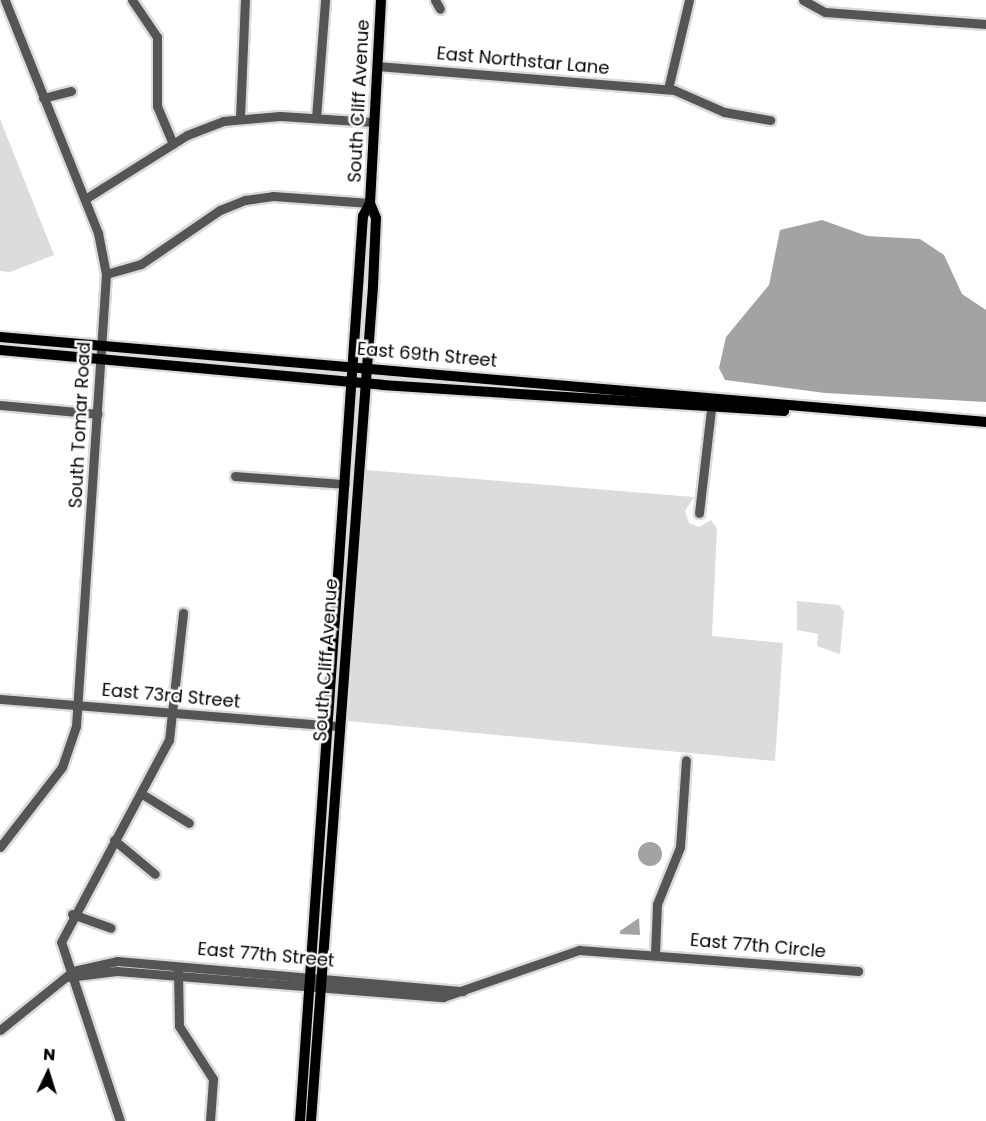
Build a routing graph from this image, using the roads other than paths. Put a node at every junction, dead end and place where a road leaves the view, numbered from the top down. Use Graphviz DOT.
graph roads {
  1 [pos="5,0"];
  2 [pos="132,0"];
  3 [pos="245,0"];
  4 [pos="326,0"];
  5 [pos="381,0"];
  6 [pos="676,0"];
  7 [pos="803,0"];
  8 [pos="688,1"];
  9 [pos="986,24"];
  10 [pos="377,66"];
  11 [pos="668,89"];
  12 [pos="71,91"];
  13 [pos="43,98"];
  14 [pos="240,118"];
  15 [pos="316,118"];
  16 [pos="770,120"];
  17 [pos="373,122"];
  18 [pos="172,144"];
  19 [pos="84,199"];
  20 [pos="370,203"];
  21 [pos="106,274"];
  22 [pos="0,337"];
  23 [pos="101,346"];
  24 [pos="0,350"];
  25 [pos="100,358"];
  26 [pos="353,366"];
  27 [pos="366,367"];
  28 [pos="352,381"];
  29 [pos="364,382"];
  30 [pos="712,401"];
  31 [pos="0,405"];
  32 [pos="98,414"];
  33 [pos="986,422"];
  34 [pos="235,476"];
  35 [pos="345,484"];
  36 [pos="699,513"];
  37 [pos="183,613"];
  38 [pos="0,699"];
  39 [pos="77,705"];
  40 [pos="174,712"];
  41 [pos="333,725"];
  42 [pos="686,760"];
  43 [pos="142,794"];
  44 [pos="189,823"];
  45 [pos="114,840"];
  46 [pos="0,847"];
  47 [pos="154,874"];
  48 [pos="72,914"];
  49 [pos="111,928"];
  50 [pos="655,954"];
  51 [pos="178,965"];
  52 [pos="858,971"];
  53 [pos="177,976"];
  54 [pos="68,977"];
  55 [pos="315,981"];
  56 [pos="0,1030"];
  57 [pos="120,1121"];
  58 [pos="210,1121"];
  59 [pos="300,1121"];
  60 [pos="311,1121"];
  1 -- 13 [label="street, South Tomar Road"];
  2 -- 18 [label="street"];
  3 -- 14 [label="street"];
  4 -- 15 [label="street"];
  5 -- 10 [label="main road, South Cliff Avenue"];
  6 -- 8 [label="street"];
  7 -- 9 [label="street"];
  8 -- 11 [label="street"];
  10 -- 11 [label="street, East Northstar Lane"];
  10 -- 17 [label="main road, South Cliff Avenue"];
  11 -- 16 [label="street, East Northstar Lane"];
  12 -- 13 [label="street"];
  13 -- 19 [label="street, South Tomar Road"];
  14 -- 15 [label="street"];
  14 -- 18 [label="street"];
  15 -- 17 [label="street"];
  17 -- 20 [label="main road, South Cliff Avenue"];
  18 -- 19 [label="street"];
  19 -- 21 [label="street, South Tomar Road"];
  20 -- 21 [label="street"];
  20 -- 26 [label="main road, South Cliff Avenue"];
  20 -- 27 [label="main road, South Cliff Avenue"];
  21 -- 23 [label="street, South Tomar Road"];
  22 -- 23 [label="main road, East 69th Street"];
  23 -- 25 [label="street, South Tomar Road"];
  23 -- 26 [label="main road, East 69th Street"];
  24 -- 25 [label="main road, East 69th Street"];
  25 -- 28 [label="main road, East 69th Street"];
  25 -- 32 [label="street, South Tomar Road"];
  26 -- 27 [label="main road, East 69th Street"];
  26 -- 28 [label="main road, South Cliff Avenue"];
  27 -- 29 [label="main road, South Cliff Avenue"];
  27 -- 30 [label="main road, East 69th Street"];
  28 -- 29 [label="main road, East 69th Street"];
  28 -- 35 [label="main road, South Cliff Avenue"];
  29 -- 30 [label="main road, East 69th Street"];
  29 -- 41 [label="main road, South Cliff Avenue"];
  30 -- 33 [label="main road, East 69th Street"];
  30 -- 36 [label="street"];
  31 -- 32 [label="street"];
  32 -- 39 [label="street, South Tomar Road"];
  34 -- 35 [label="street"];
  35 -- 41 [label="main road, South Cliff Avenue"];
  37 -- 40 [label="street"];
  38 -- 39 [label="street, East 73rd Street"];
  39 -- 40 [label="street, East 73rd Street"];
  39 -- 46 [label="street, South Tomar Road"];
  40 -- 41 [label="street, East 73rd Street"];
  40 -- 43 [label="street"];
  41 -- 55 [label="main road, South Cliff Avenue"];
  42 -- 50 [label="street"];
  43 -- 44 [label="street"];
  43 -- 45 [label="street"];
  45 -- 47 [label="street"];
  45 -- 48 [label="street"];
  48 -- 49 [label="street"];
  48 -- 54 [label="street"];
  50 -- 52 [label="street, East 77th Circle"];
  50 -- 55 [label="street, East 77th Street"];
  51 -- 53 [label="street"];
  51 -- 54 [label="street, East 77th Street"];
  51 -- 55 [label="street, East 77th Street"];
  53 -- 54 [label="street, East 77th Street"];
  53 -- 55 [label="street, East 77th Street"];
  53 -- 58 [label="street"];
  54 -- 56 [label="street, East 77th Street"];
  54 -- 57 [label="street"];
  55 -- 59 [label="main road, South Cliff Avenue"];
  55 -- 60 [label="main road, South Cliff Avenue"];
}
